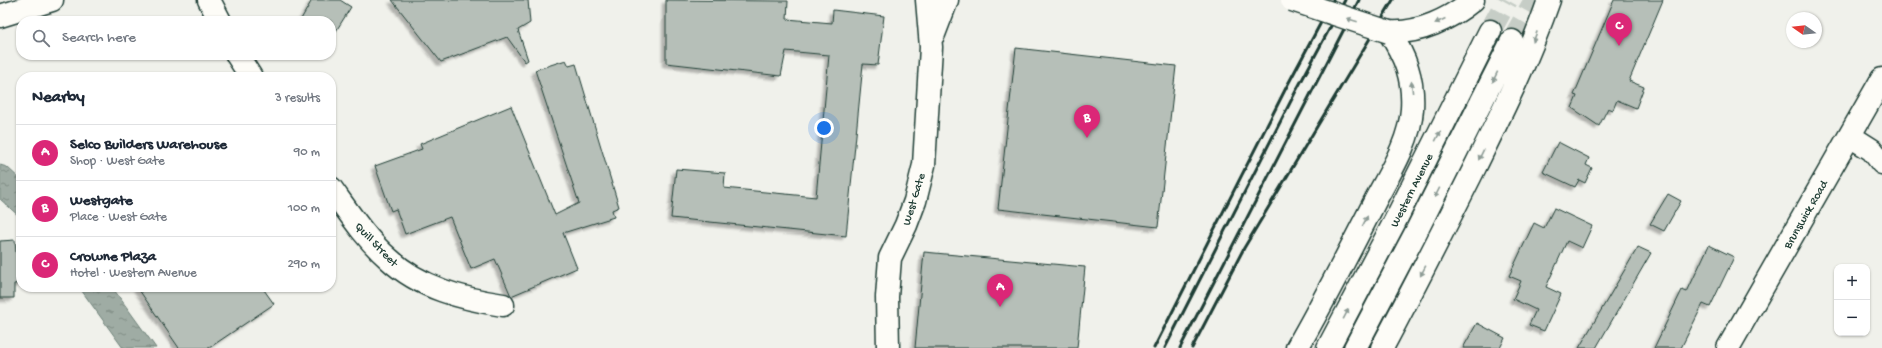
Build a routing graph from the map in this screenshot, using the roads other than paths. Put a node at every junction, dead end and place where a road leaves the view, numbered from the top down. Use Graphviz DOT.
graph roads {
  1 [pos="52,0"];
  2 [pos="209,0"];
  3 [pos="1292,0"];
  4 [pos="1472,0"];
  5 [pos="1549,0"];
  6 [pos="933,1"];
  7 [pos="33,3"];
  8 [pos="0,16"];
  9 [pos="217,16"];
  10 [pos="1490,31"];
  11 [pos="1389,32"];
  12 [pos="1512,42"];
  13 [pos="241,60"];
  14 [pos="248,72"];
  15 [pos="1882,79"];
  16 [pos="1850,136"];
  17 [pos="1882,163"];
  18 [pos="336,195"];
  19 [pos="503,305"];
  20 [pos="888,348"];
  21 [pos="1297,348"];
  22 [pos="1328,348"];
  23 [pos="1355,348"];
  24 [pos="1382,348"];
  25 [pos="1728,348"];
  1 -- 7 [label="main road"];
  2 -- 9 [label="main road"];
  11 -- 3 [label="main road, one-way, bridge"];
  4 -- 11 [label="main road, one-way"];
  5 -- 24 [label="main road, one-way"];
  6 -- 20 [label="main road, West Gate"];
  7 -- 8 [label="main road"];
  22 -- 10 [label="main road, Western Avenue, one-way"];
  21 -- 11 [label="main road, one-way"];
  12 -- 23 [label="main road, Western Avenue, one-way"];
  13 -- 14 [label="main road"];
  15 -- 16 [label="main road, Brunswick Road"];
  16 -- 17 [label="main road"];
  16 -- 25 [label="main road, Brunswick Road"];
  18 -- 19 [label="main road, Quill Street"];
}
